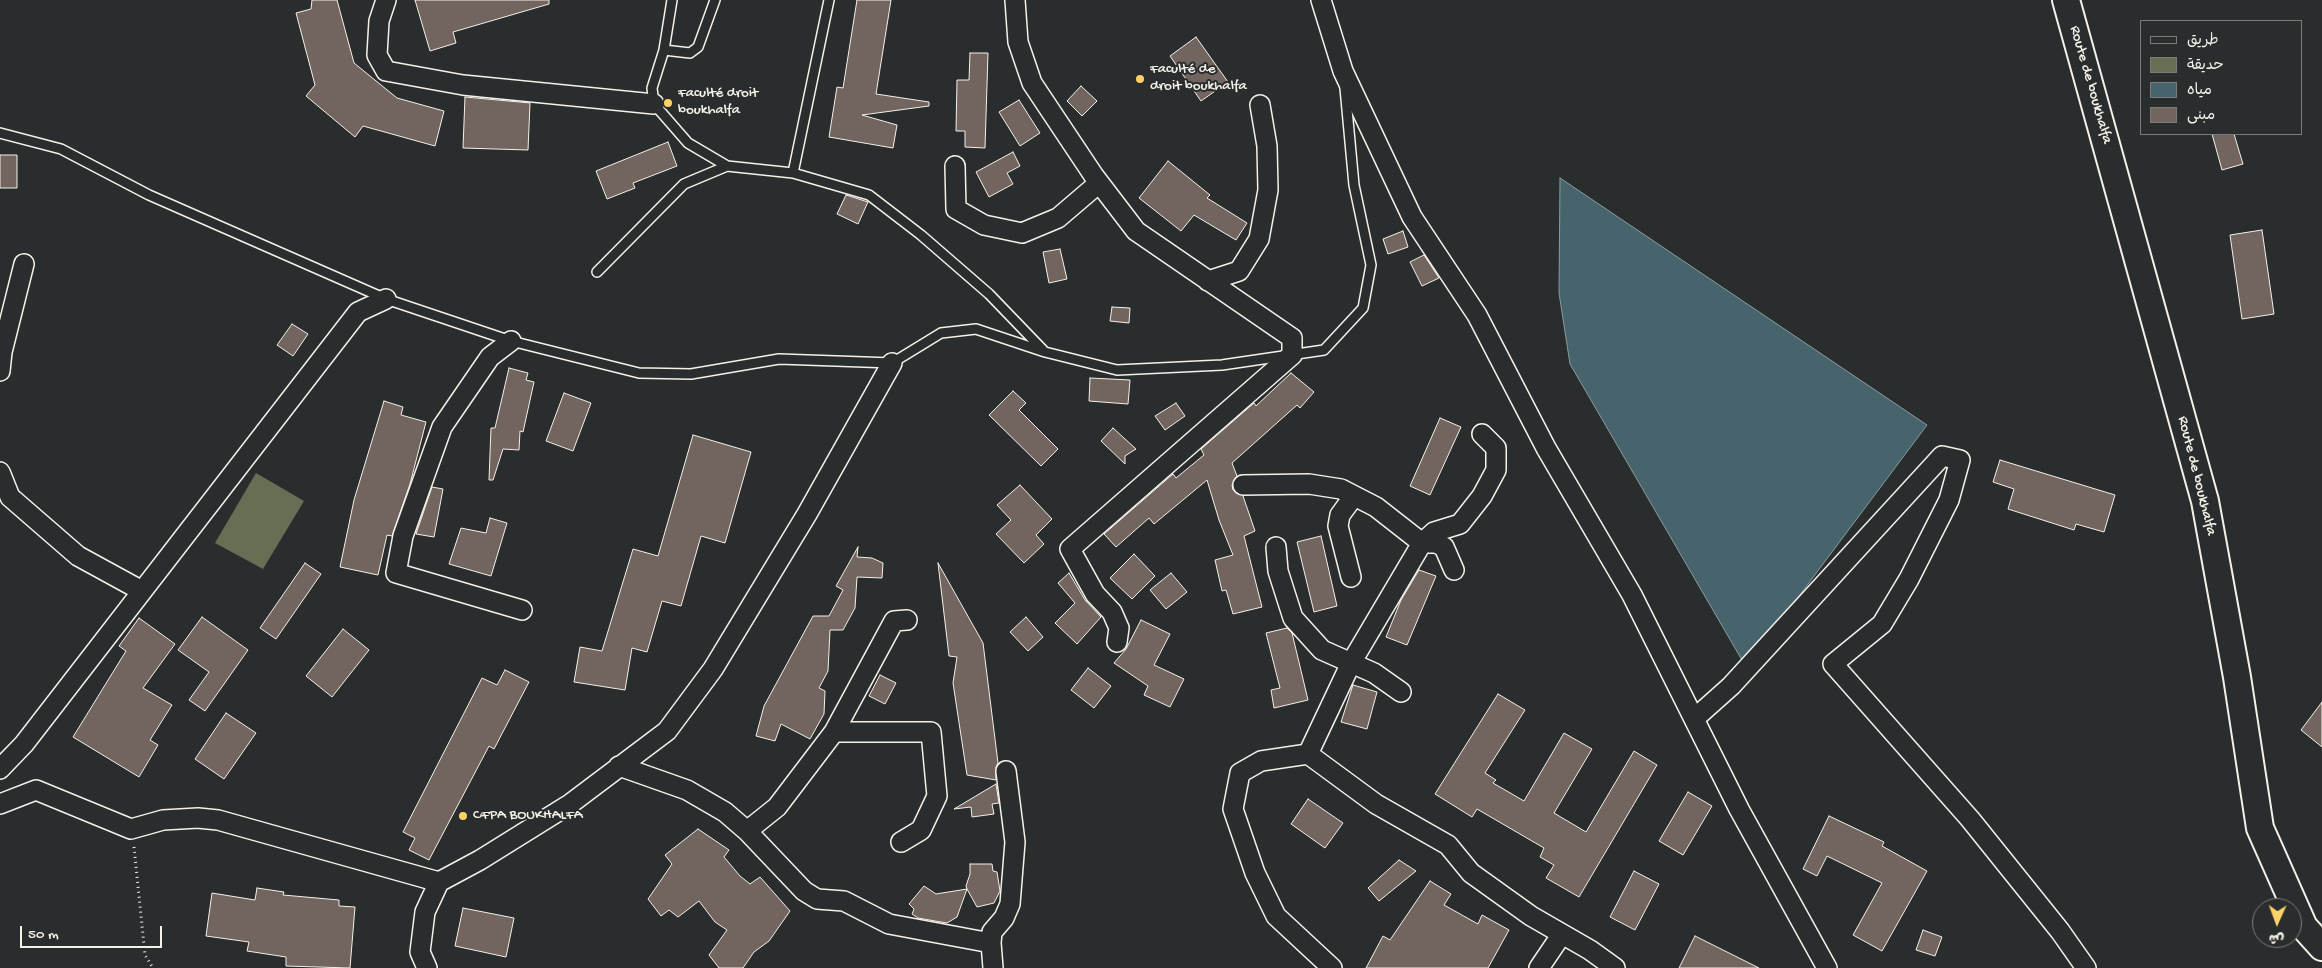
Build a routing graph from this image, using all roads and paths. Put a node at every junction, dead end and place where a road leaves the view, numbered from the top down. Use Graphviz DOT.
graph roads {
  1 [pos="386,0"];
  2 [pos="672,0"];
  3 [pos="715,0"];
  4 [pos="829,0"];
  5 [pos="1015,0"];
  6 [pos="1321,0"];
  7 [pos="2066,0"];
  8 [pos="664,50"];
  9 [pos="1343,71"];
  10 [pos="654,104"];
  11 [pos="1260,105"];
  12 [pos="0,133"];
  13 [pos="727,166"];
  14 [pos="955,166"];
  15 [pos="793,174"];
  16 [pos="1099,183"];
  17 [pos="24,264"];
  18 [pos="597,272"];
  19 [pos="1208,281"];
  20 [pos="386,298"];
  21 [pos="511,341"];
  22 [pos="1045,352"];
  23 [pos="1292,355"];
  24 [pos="892,362"];
  25 [pos="0,371"];
  26 [pos="1482,434"];
  27 [pos="0,472"];
  28 [pos="1243,484"];
  29 [pos="1354,496"];
  30 [pos="1422,543"];
  31 [pos="1276,547"];
  32 [pos="1454,570"];
  33 [pos="1352,577"];
  34 [pos="142,591"];
  35 [pos="522,610"];
  36 [pos="907,620"];
  37 [pos="1117,642"];
  38 [pos="1350,663"];
  39 [pos="1401,692"];
  40 [pos="1694,719"];
  41 [pos="834,732"];
  42 [pos="1308,754"];
  43 [pos="619,766"];
  44 [pos="0,769"];
  45 [pos="1006,771"];
  46 [pos="0,804"];
  47 [pos="131,829"];
  48 [pos="747,831"];
  49 [pos="901,842"];
  50 [pos="440,882"];
  51 [pos="1562,934"];
  52 [pos="990,943"];
  53 [pos="2322,947"];
  54 [pos="153,968"];
  55 [pos="427,968"];
  56 [pos="993,968"];
  57 [pos="1332,968"];
  58 [pos="1539,968"];
  59 [pos="1615,968"];
  60 [pos="1827,968"];
  61 [pos="2086,968"];
  1 -- 10 [label="street"];
  2 -- 8 [label="lane"];
  3 -- 8 [label="lane"];
  4 -- 15 [label="lane"];
  5 -- 16 [label="street"];
  6 -- 9 [label="street"];
  7 -- 53 [label="street, Route de boukhalfa"];
  8 -- 10 [label="lane"];
  9 -- 23 [label="lane"];
  9 -- 40 [label="street"];
  10 -- 13 [label="lane"];
  11 -- 19 [label="street"];
  12 -- 20 [label="lane"];
  13 -- 15 [label="lane"];
  13 -- 18 [label="lane"];
  14 -- 16 [label="street"];
  15 -- 22 [label="lane"];
  16 -- 19 [label="street"];
  17 -- 25 [label="street"];
  19 -- 23 [label="street"];
  20 -- 21 [label="lane"];
  20 -- 34 [label="street"];
  21 -- 24 [label="lane"];
  21 -- 35 [label="street"];
  22 -- 23 [label="lane"];
  22 -- 24 [label="lane"];
  23 -- 37 [label="street"];
  24 -- 43 [label="street"];
  26 -- 30 [label="street"];
  27 -- 34 [label="street"];
  28 -- 29 [label="street"];
  29 -- 30 [label="street"];
  29 -- 33 [label="street"];
  30 -- 32 [label="street"];
  30 -- 38 [label="street"];
  31 -- 38 [label="street"];
  34 -- 44 [label="street"];
  36 -- 41 [label="street"];
  38 -- 39 [label="street"];
  38 -- 42 [label="street"];
  40 -- 60 [label="street"];
  40 -- 61 [label="street"];
  41 -- 48 [label="street"];
  41 -- 49 [label="street"];
  42 -- 51 [label="street"];
  42 -- 57 [label="street"];
  43 -- 48 [label="street"];
  43 -- 50 [label="street"];
  45 -- 52 [label="street"];
  46 -- 47 [label="street"];
  47 -- 50 [label="street"];
  47 -- 54 [label="path"];
  48 -- 52 [label="street"];
  50 -- 55 [label="street"];
  51 -- 58 [label="street"];
  51 -- 59 [label="street"];
  52 -- 56 [label="street"];
}
